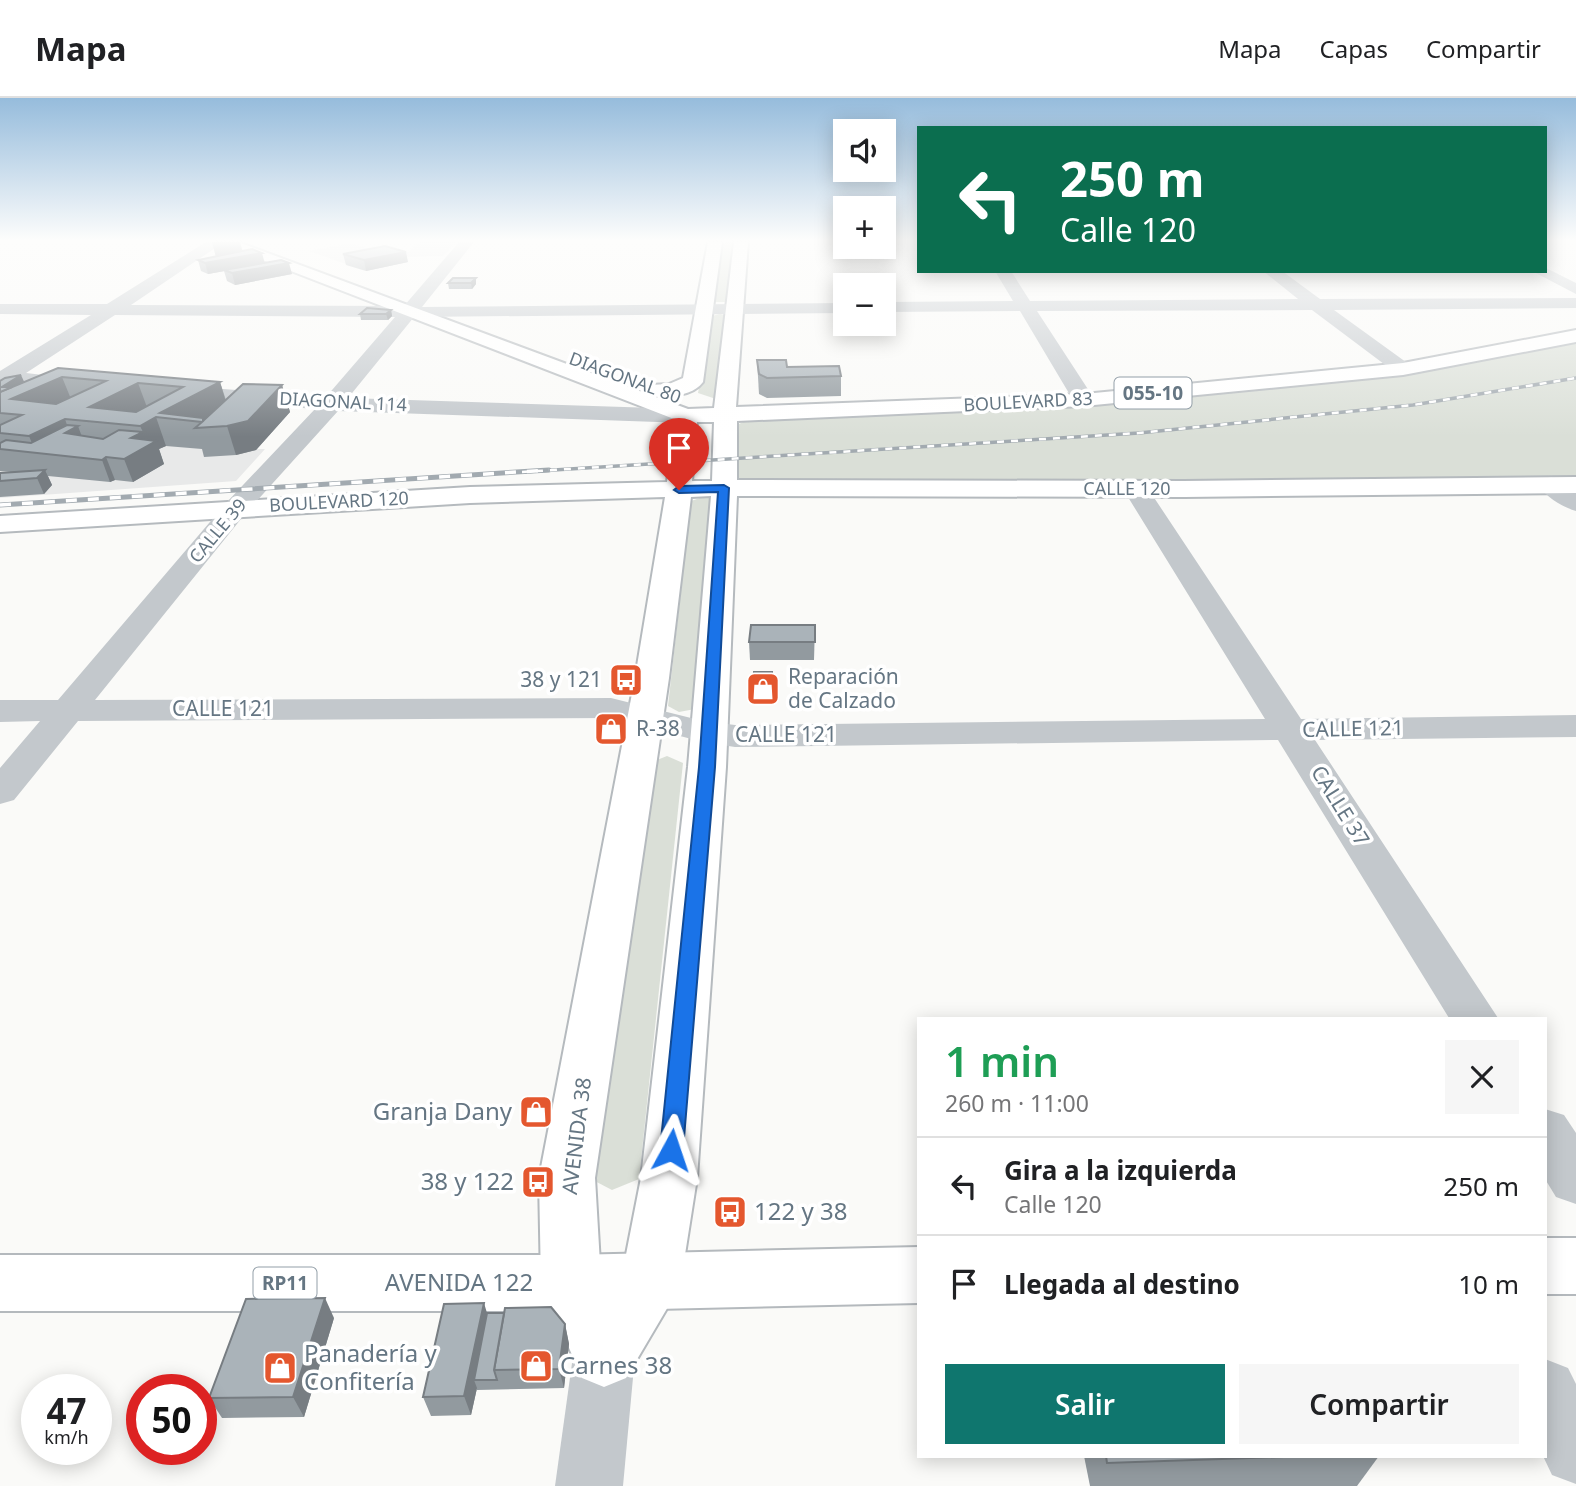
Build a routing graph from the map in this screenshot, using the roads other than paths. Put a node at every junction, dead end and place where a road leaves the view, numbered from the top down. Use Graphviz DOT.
graph roads {
  1 [pos="1025,306"];
  2 [pos="118,307"];
  3 [pos="415,307"];
  4 [pos="416,307"];
  5 [pos="833,307"];
  6 [pos="896,307"];
  7 [pos="916,307"];
  8 [pos="1320,307"];
  9 [pos="706,308"];
  10 [pos="736,308"];
  11 [pos="0,309"];
  12 [pos="114,309"];
  13 [pos="422,309"];
  14 [pos="1576,336"];
  15 [pos="1403,369"];
  16 [pos="2,379"];
  17 [pos="100,386"];
  18 [pos="657,389"];
  19 [pos="154,390"];
  20 [pos="1084,400"];
  21 [pos="332,404"];
  22 [pos="727,414"];
  23 [pos="686,415"];
  24 [pos="1563,485"];
  25 [pos="724,488"];
  26 [pos="1136,489"];
  27 [pos="679,490"];
  28 [pos="1576,503"];
  29 [pos="236,508"];
  30 [pos="0,524"];
  31 [pos="68,710"];
  32 [pos="0,711"];
  33 [pos="644,713"];
  34 [pos="1576,726"];
  35 [pos="1291,729"];
  36 [pos="708,734"];
  37 [pos="0,792"];
  38 [pos="1473,1017"];
  39 [pos="1547,1134"];
  40 [pos="1576,1180"];
  41 [pos="1547,1266"];
  42 [pos="1576,1266"];
  43 [pos="917,1275"];
  44 [pos="651,1280"];
  45 [pos="0,1283"];
  46 [pos="571,1283"];
  47 [pos="604,1356"];
  48 [pos="1547,1395"];
  49 [pos="1576,1451"];
  50 [pos="589,1486"];
  1 -- 20 [label="street"];
  2 -- 12 [label="street"];
  3 -- 13 [label="main road, DIAGONAL 80"];
  4 -- 13 [label="main road, DIAGONAL 80"];
  5 -- 10 [label="street"];
  6 -- 7 [label="street"];
  8 -- 15 [label="street"];
  9 -- 10 [label="street"];
  9 -- 13 [label="street"];
  9 -- 18 [label="main road"];
  10 -- 22 [label="main road"];
  11 -- 12 [label="street"];
  12 -- 13 [label="street"];
  12 -- 16 [label="street"];
  13 -- 18 [label="main road, DIAGONAL 80"];
  13 -- 21 [label="street, CALLE 39"];
  13 -- 23 [label="main road, DIAGONAL 80"];
  14 -- 15 [label="main road, BOULEVARD 83 / 055-10"];
  15 -- 20 [label="main road, BOULEVARD 83 / 055-10"];
  16 -- 17 [label="street"];
  18 -- 22 [label="main road, DIAGONAL 80"];
  19 -- 21 [label="street, DIAGONAL 114"];
  20 -- 22 [label="main road, BOULEVARD 83 / 055-10"];
  21 -- 23 [label="street, DIAGONAL 114"];
  21 -- 29 [label="street, CALLE 39"];
  22 -- 23 [label="main road, BOULEVARD 83"];
  22 -- 25 [label="main road"];
  23 -- 27 [label="main road, AVENIDA 38"];
  24 -- 26 [label="main road, CALLE 120"];
  24 -- 28 [label="street"];
  25 -- 26 [label="main road, CALLE 120"];
  25 -- 27 [label="main road, CALLE 120"];
  25 -- 36 [label="main road"];
  26 -- 35 [label="street, CALLE 37"];
  27 -- 29 [label="main road, BOULEVARD 120"];
  27 -- 33 [label="main road, AVENIDA 38"];
  29 -- 30 [label="main road, BOULEVARD 120"];
  29 -- 31 [label="street, CALLE 39"];
  31 -- 32 [label="street, CALLE 121"];
  31 -- 33 [label="street, CALLE 121"];
  31 -- 37 [label="street, CALLE 39"];
  33 -- 36 [label="street, CALLE 121"];
  33 -- 46 [label="main road, AVENIDA 38"];
  34 -- 35 [label="street, CALLE 121"];
  35 -- 36 [label="street, CALLE 121"];
  35 -- 38 [label="street, CALLE 37"];
  36 -- 44 [label="main road"];
  39 -- 40 [label="street"];
  41 -- 42 [label="main road"];
  43 -- 44 [label="main road, AVENIDA 122 / RP11"];
  44 -- 46 [label="main road, AVENIDA 122 / RP11"];
  44 -- 47 [label="main road"];
  45 -- 46 [label="main road, AVENIDA 122 / RP11"];
  46 -- 47 [label="main road, AVENIDA 38"];
  47 -- 50 [label="street"];
  48 -- 49 [label="street"];
}
